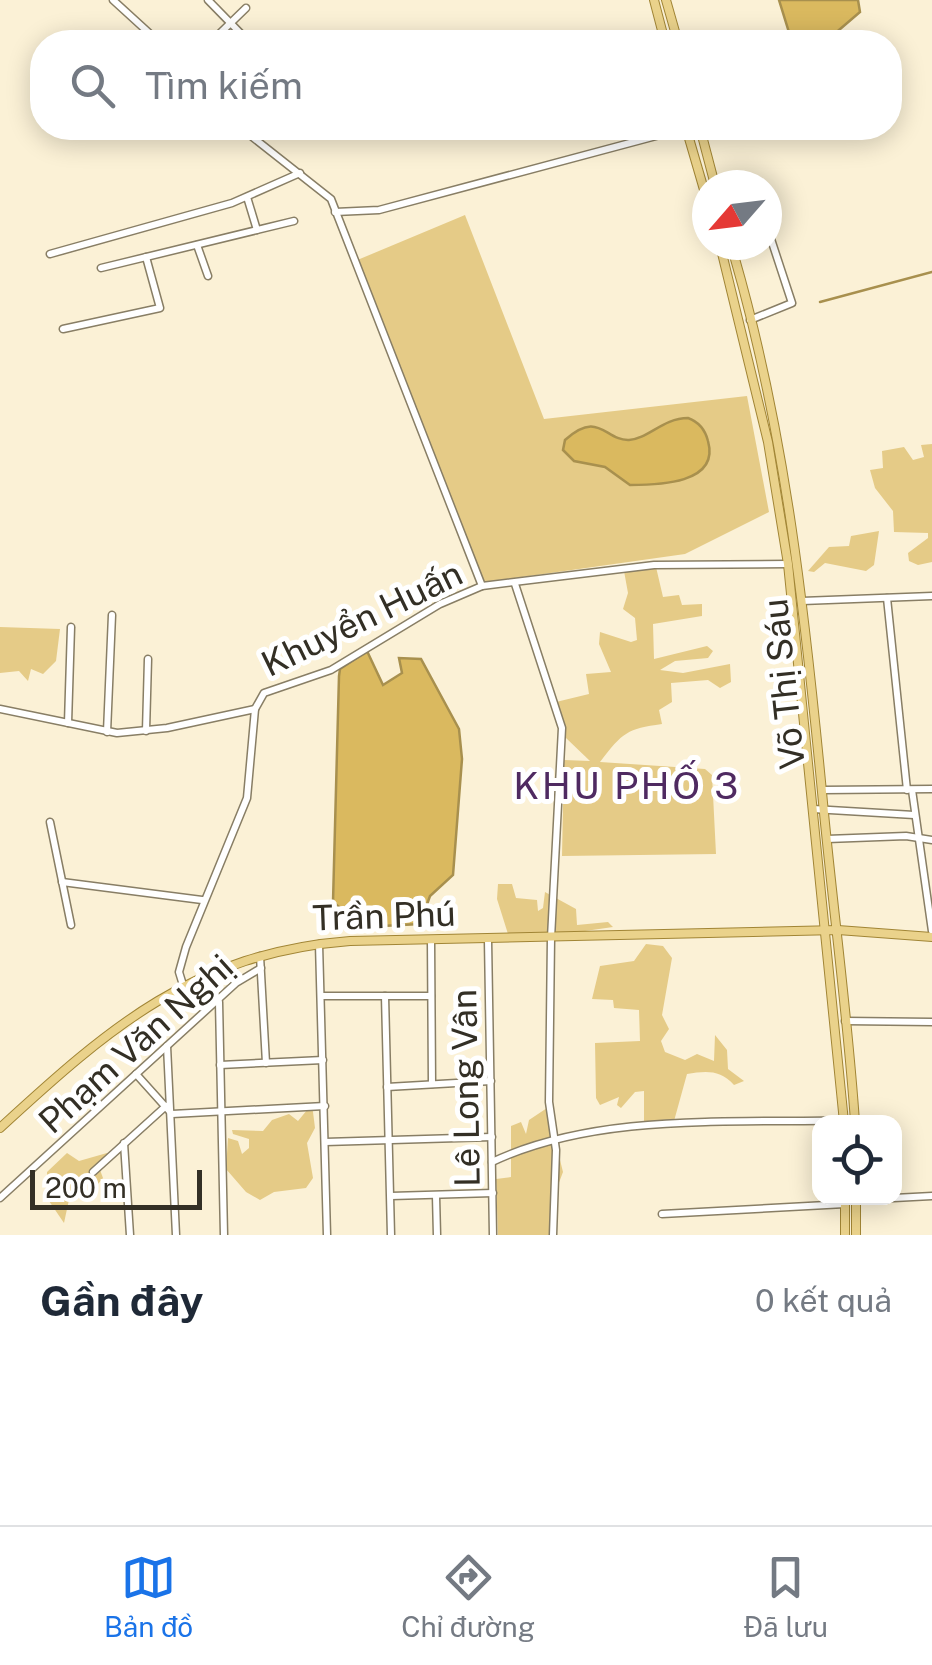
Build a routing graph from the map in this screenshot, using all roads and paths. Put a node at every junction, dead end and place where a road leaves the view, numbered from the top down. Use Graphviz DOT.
graph roads {
  1 [pos="113,0"];
  2 [pos="208,0"];
  3 [pos="654,0"];
  4 [pos="666,0"];
  5 [pos="246,8"];
  6 [pos="231,23"];
  7 [pos="146,30"];
  8 [pos="226,30"];
  9 [pos="238,30"];
  10 [pos="662,30"];
  11 [pos="675,30"];
  12 [pos="257,140"];
  13 [pos="641,140"];
  14 [pos="690,140"];
  15 [pos="703,140"];
  16 [pos="698,170"];
  17 [pos="711,170"];
  18 [pos="301,172"];
  19 [pos="247,196"];
  20 [pos="335,212"];
  21 [pos="294,222"];
  22 [pos="257,230"];
  23 [pos="197,245"];
  24 [pos="50,254"];
  25 [pos="146,258"];
  26 [pos="724,260"];
  27 [pos="735,260"];
  28 [pos="778,260"];
  29 [pos="101,268"];
  30 [pos="208,276"];
  31 [pos="750,320"];
  32 [pos="63,329"];
  33 [pos="793,564"];
  34 [pos="515,584"];
  35 [pos="482,586"];
  36 [pos="932,596"];
  37 [pos="887,598"];
  38 [pos="802,602"];
  39 [pos="112,615"];
  40 [pos="70,627"];
  41 [pos="148,659"];
  42 [pos="0,709"];
  43 [pos="255,710"];
  44 [pos="68,724"];
  45 [pos="146,731"];
  46 [pos="107,732"];
  47 [pos="823,790"];
  48 [pos="909,790"];
  49 [pos="932,790"];
  50 [pos="813,809"];
  51 [pos="824,810"];
  52 [pos="914,815"];
  53 [pos="50,822"];
  54 [pos="827,839"];
  55 [pos="916,840"];
  56 [pos="932,840"];
  57 [pos="62,882"];
  58 [pos="202,900"];
  59 [pos="71,924"];
  60 [pos="838,930"];
  61 [pos="826,932"];
  62 [pos="932,934"];
  63 [pos="551,938"];
  64 [pos="431,940"];
  65 [pos="488,940"];
  66 [pos="319,944"];
  67 [pos="260,956"];
  68 [pos="261,968"];
  69 [pos="183,984"];
  70 [pos="321,996"];
  71 [pos="385,996"];
  72 [pos="432,996"];
  73 [pos="218,1000"];
  74 [pos="846,1021"];
  75 [pos="932,1022"];
  76 [pos="167,1044"];
  77 [pos="323,1060"];
  78 [pos="266,1062"];
  79 [pos="220,1065"];
  80 [pos="136,1074"];
  81 [pos="490,1081"];
  82 [pos="432,1084"];
  83 [pos="388,1087"];
  84 [pos="166,1106"];
  85 [pos="324,1106"];
  86 [pos="221,1112"];
  87 [pos="172,1114"];
  88 [pos="843,1115"];
  89 [pos="854,1115"];
  90 [pos="812,1121"];
  91 [pos="0,1128"];
  92 [pos="492,1137"];
  93 [pos="554,1139"];
  94 [pos="390,1140"];
  95 [pos="124,1142"];
  96 [pos="325,1142"];
  97 [pos="492,1162"];
  98 [pos="93,1172"];
  99 [pos="492,1193"];
  100 [pos="392,1196"];
  101 [pos="436,1196"];
  102 [pos="932,1196"];
  103 [pos="902,1197"];
  104 [pos="0,1198"];
  105 [pos="812,1203"];
  106 [pos="845,1205"];
  107 [pos="856,1205"];
  108 [pos="662,1214"];
  109 [pos="130,1235"];
  110 [pos="176,1235"];
  111 [pos="224,1235"];
  112 [pos="327,1235"];
  113 [pos="391,1235"];
  114 [pos="437,1235"];
  115 [pos="494,1235"];
  116 [pos="553,1235"];
  117 [pos="846,1235"];
  118 [pos="856,1235"];
  1 -- 7 [label="street"];
  2 -- 6 [label="street"];
  3 -- 10 [label="main road"];
  4 -- 11 [label="main road"];
  5 -- 6 [label="street"];
  6 -- 8 [label="street"];
  6 -- 9 [label="street"];
  12 -- 18 [label="street"];
  13 -- 20 [label="street"];
  14 -- 16 [label="main road"];
  15 -- 17 [label="main road"];
  18 -- 19 [label="street"];
  18 -- 20 [label="street"];
  19 -- 22 [label="street"];
  19 -- 24 [label="street"];
  20 -- 35 [label="street"];
  21 -- 22 [label="street"];
  22 -- 23 [label="street"];
  23 -- 25 [label="street"];
  23 -- 30 [label="street"];
  25 -- 29 [label="street"];
  25 -- 32 [label="street"];
  26 -- 33 [label="main road, Võ Thị Sáu"];
  27 -- 31 [label="main road, Võ Thị Sáu"];
  28 -- 31 [label="street"];
  31 -- 33 [label="main road, Võ Thị Sáu"];
  33 -- 34 [label="street, Khuyển Huấn"];
  33 -- 38 [label="main road, Võ Thị Sáu"];
  33 -- 50 [label="main road, Võ Thị Sáu"];
  34 -- 35 [label="street, Khuyển Huấn"];
  34 -- 63 [label="street"];
  35 -- 43 [label="street, Khuyển Huấn"];
  36 -- 37 [label="street"];
  37 -- 38 [label="street"];
  37 -- 48 [label="street"];
  38 -- 47 [label="main road, Võ Thị Sáu"];
  39 -- 46 [label="street"];
  40 -- 44 [label="street"];
  41 -- 45 [label="street"];
  42 -- 44 [label="street"];
  43 -- 45 [label="street"];
  43 -- 58 [label="street, Khuyển Huấn"];
  44 -- 46 [label="street"];
  45 -- 46 [label="street"];
  47 -- 48 [label="street"];
  47 -- 51 [label="main road, Võ Thị Sáu"];
  48 -- 49 [label="street"];
  48 -- 52 [label="street"];
  50 -- 51 [label="street"];
  50 -- 61 [label="main road, Võ Thị Sáu"];
  51 -- 52 [label="street"];
  51 -- 54 [label="main road, Võ Thị Sáu"];
  52 -- 55 [label="street"];
  53 -- 57 [label="street"];
  54 -- 55 [label="street"];
  54 -- 60 [label="main road, Võ Thị Sáu"];
  55 -- 56 [label="street"];
  55 -- 62 [label="street"];
  57 -- 58 [label="street"];
  57 -- 59 [label="street"];
  58 -- 69 [label="street, Khuyển Huấn"];
  60 -- 61 [label="main road, Trần Phú"];
  60 -- 62 [label="main road, Trần Phú"];
  60 -- 74 [label="main road, Võ Thị Sáu"];
  61 -- 63 [label="main road, Trần Phú"];
  61 -- 88 [label="main road, Võ Thị Sáu"];
  63 -- 65 [label="main road, Trần Phú"];
  63 -- 93 [label="street"];
  64 -- 65 [label="main road, Trần Phú"];
  64 -- 66 [label="main road, Trần Phú"];
  64 -- 72 [label="street"];
  65 -- 81 [label="street, Lê Long Vân"];
  66 -- 67 [label="main road, Trần Phú"];
  66 -- 70 [label="street"];
  67 -- 68 [label="street"];
  67 -- 69 [label="main road, Trần Phú"];
  68 -- 73 [label="street, Phạm Văn Nghị"];
  68 -- 78 [label="street"];
  69 -- 91 [label="main road, Trần Phú"];
  70 -- 71 [label="street"];
  70 -- 77 [label="street"];
  71 -- 72 [label="street"];
  71 -- 83 [label="street"];
  72 -- 82 [label="street"];
  73 -- 76 [label="street, Phạm Văn Nghị"];
  73 -- 79 [label="street"];
  74 -- 75 [label="street"];
  74 -- 89 [label="main road, Võ Thị Sáu"];
  76 -- 80 [label="street, Phạm Văn Nghị"];
  76 -- 87 [label="street"];
  77 -- 78 [label="street"];
  77 -- 85 [label="street"];
  78 -- 79 [label="street"];
  79 -- 86 [label="street"];
  80 -- 84 [label="street"];
  80 -- 104 [label="street, Phạm Văn Nghị"];
  81 -- 82 [label="street"];
  81 -- 92 [label="street, Lê Long Vân"];
  82 -- 83 [label="street"];
  83 -- 94 [label="street"];
  84 -- 87 [label="street"];
  84 -- 95 [label="street"];
  85 -- 86 [label="street"];
  85 -- 96 [label="street"];
  86 -- 87 [label="street"];
  86 -- 111 [label="street"];
  87 -- 110 [label="street"];
  90 -- 93 [label="street"];
  92 -- 94 [label="street"];
  92 -- 97 [label="street, Lê Long Vân"];
  93 -- 97 [label="street"];
  93 -- 116 [label="street"];
  94 -- 96 [label="street"];
  94 -- 100 [label="street"];
  95 -- 98 [label="street"];
  95 -- 109 [label="street"];
  96 -- 112 [label="street"];
  97 -- 99 [label="street, Lê Long Vân"];
  99 -- 101 [label="street"];
  99 -- 115 [label="street, Lê Long Vân"];
  100 -- 101 [label="street"];
  100 -- 113 [label="street"];
  101 -- 114 [label="street"];
  102 -- 103 [label="street"];
  105 -- 108 [label="street"];
  106 -- 117 [label="main road"];
  107 -- 118 [label="main road"];
}
